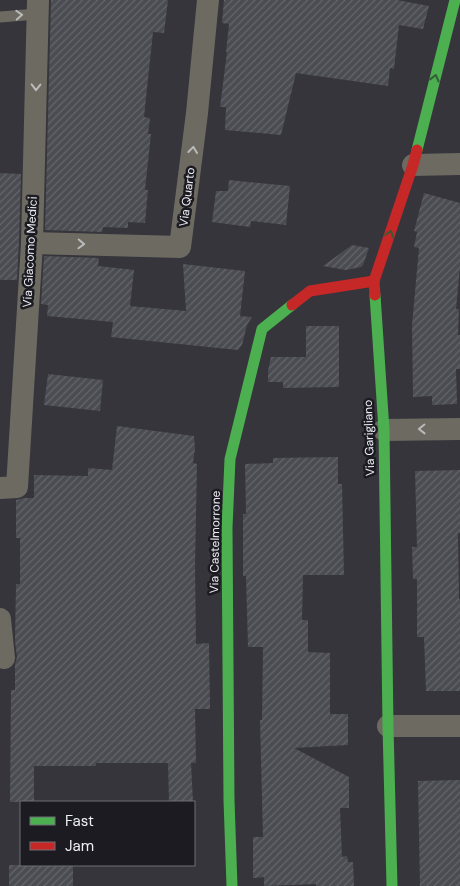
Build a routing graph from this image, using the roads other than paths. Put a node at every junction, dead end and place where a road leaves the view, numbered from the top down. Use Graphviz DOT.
graph roads {
  1 [pos="208,0"];
  2 [pos="455,0"];
  3 [pos="38,7"];
  4 [pos="0,17"];
  5 [pos="460,164"];
  6 [pos="413,165"];
  7 [pos="32,243"];
  8 [pos="374,281"];
  9 [pos="460,428"];
  10 [pos="384,430"];
  11 [pos="0,488"];
  12 [pos="0,619"];
  13 [pos="4,658"];
  14 [pos="388,726"];
  15 [pos="460,726"];
  16 [pos="232,886"];
  17 [pos="392,886"];
  7 -- 1 [label="street, Via Quarto, one-way"];
  6 -- 2 [label="street, Via Garigliano, one-way"];
  4 -- 3 [label="lane, one-way"];
  3 -- 7 [label="street, Via Giacomo Medici, one-way"];
  5 -- 6 [label="street"];
  8 -- 6 [label="street, Via Garigliano, one-way"];
  7 -- 11 [label="street, Via Giacomo Medici"];
  8 -- 10 [label="street, Via Garigliano"];
  8 -- 16 [label="street, Via Castelmorrone"];
  9 -- 10 [label="street, one-way"];
  10 -- 14 [label="street, Via Garigliano"];
  12 -- 13 [label="street"];
  14 -- 15 [label="street"];
  14 -- 17 [label="street, Via Garigliano"];
}
